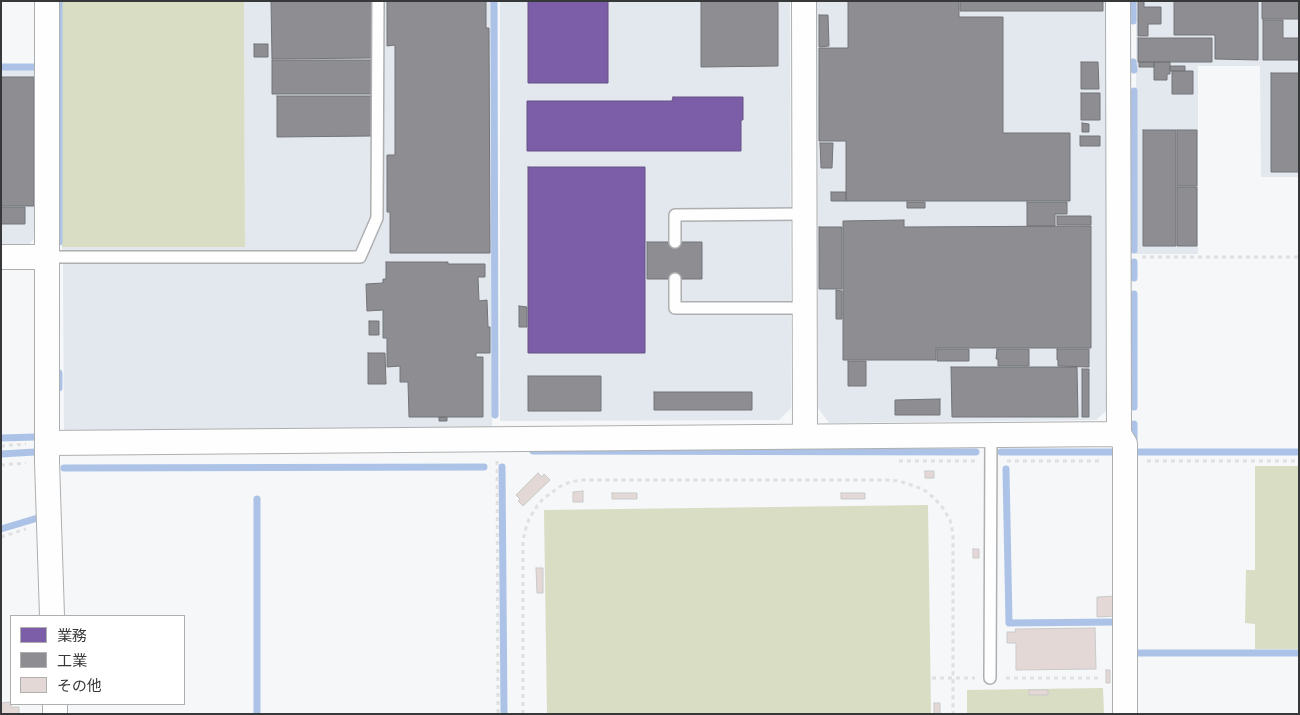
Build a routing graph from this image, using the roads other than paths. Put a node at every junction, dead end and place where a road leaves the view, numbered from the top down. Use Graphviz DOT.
graph roads {
  1 [pos="47,1"];
  2 [pos="378,1"];
  3 [pos="804,1"];
  4 [pos="1118,1"];
  5 [pos="804,214"];
  6 [pos="675,242"];
  7 [pos="1,257"];
  8 [pos="47,257"];
  9 [pos="675,279"];
  10 [pos="804,308"];
  11 [pos="991,434"];
  12 [pos="1119,434"];
  13 [pos="805,436"];
  14 [pos="47,443"];
  15 [pos="52,615"];
  16 [pos="990,678"];
  17 [pos="1125,714"];
  1 -- 8 [label="street"];
  2 -- 8 [label="lane"];
  3 -- 5 [label="street"];
  4 -- 12 [label="street"];
  5 -- 6 [label="lane"];
  5 -- 10 [label="street"];
  7 -- 8 [label="street"];
  8 -- 14 [label="street"];
  9 -- 10 [label="lane"];
  10 -- 13 [label="street"];
  11 -- 12 [label="street"];
  11 -- 13 [label="street"];
  11 -- 16 [label="lane"];
  12 -- 17 [label="street"];
  13 -- 14 [label="street"];
  14 -- 15 [label="street"];
}
